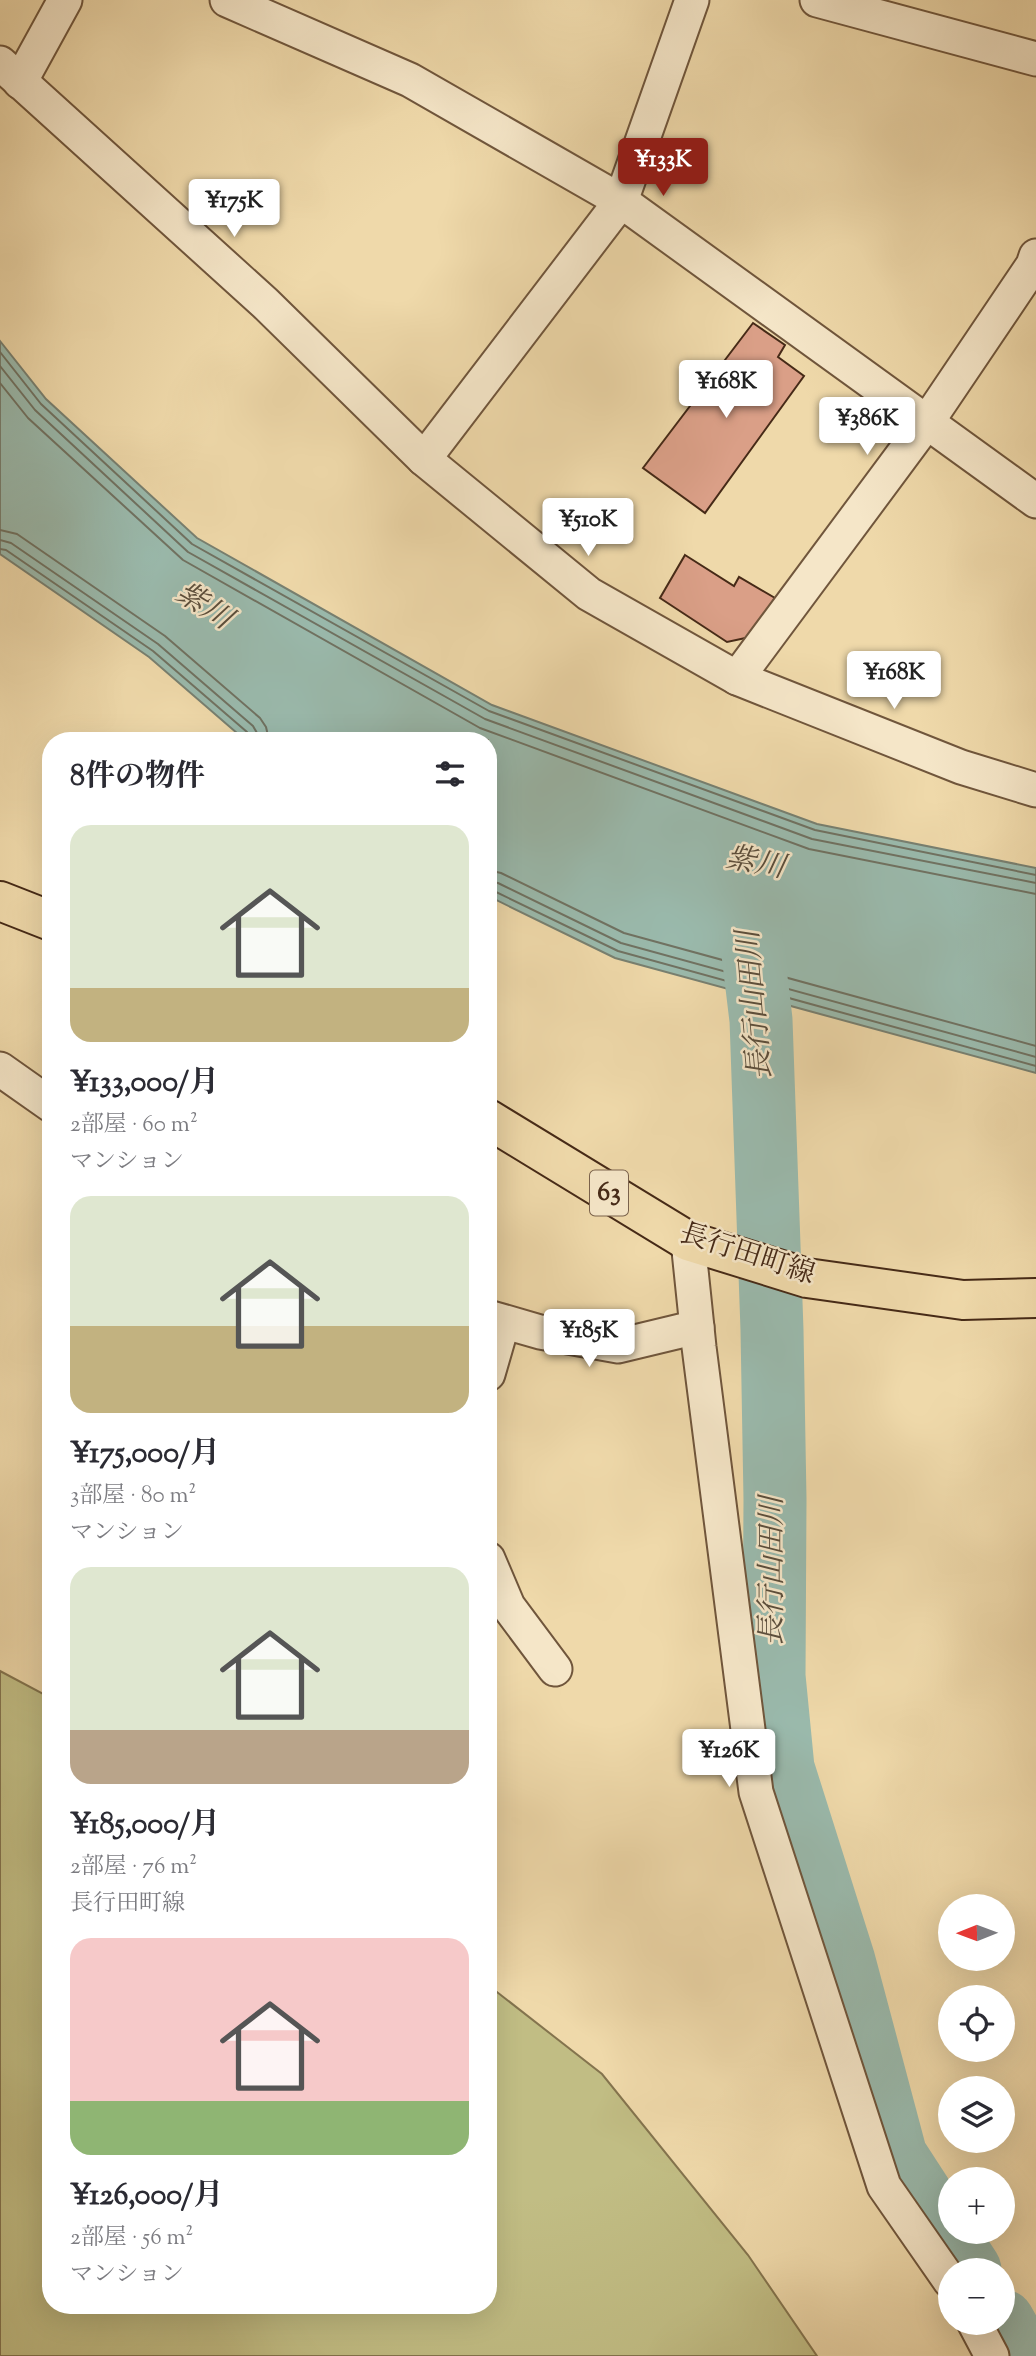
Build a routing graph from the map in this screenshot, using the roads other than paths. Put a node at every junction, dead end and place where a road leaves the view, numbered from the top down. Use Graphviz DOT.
graph roads {
  1 [pos="65,0"];
  2 [pos="227,0"];
  3 [pos="692,0"];
  4 [pos="817,0"];
  5 [pos="1036,59"];
  6 [pos="10,73"];
  7 [pos="621,201"];
  8 [pos="1035,262"];
  9 [pos="927,422"];
  10 [pos="424,459"];
  11 [pos="1036,501"];
  12 [pos="737,678"];
  13 [pos="1036,790"];
  14 [pos="0,901"];
  15 [pos="42,918"];
  16 [pos="0,1069"];
  17 [pos="42,1099"];
  18 [pos="497,1124"];
  19 [pos="688,1241"];
  20 [pos="1036,1298"];
  21 [pos="497,1320"];
  22 [pos="697,1327"];
  23 [pos="497,1580"];
  24 [pos="555,1669"];
  25 [pos="938,2264"];
  26 [pos="981,2335"];
  27 [pos="992,2356"];
  1 -- 6 [label="street"];
  2 -- 7 [label="street"];
  3 -- 7 [label="street"];
  4 -- 5 [label="street"];
  6 -- 10 [label="street"];
  7 -- 9 [label="street"];
  7 -- 10 [label="street"];
  8 -- 9 [label="street"];
  9 -- 11 [label="street"];
  9 -- 12 [label="street"];
  10 -- 12 [label="street"];
  12 -- 13 [label="street"];
  14 -- 15 [label="main road"];
  16 -- 17 [label="street"];
  18 -- 19 [label="main road, 長行田町線 / 63"];
  19 -- 20 [label="main road, 長行田町線 / 63"];
  19 -- 22 [label="street"];
  21 -- 22 [label="street"];
  22 -- 25 [label="street"];
  23 -- 24 [label="street"];
  26 -- 27 [label="street"];
}
